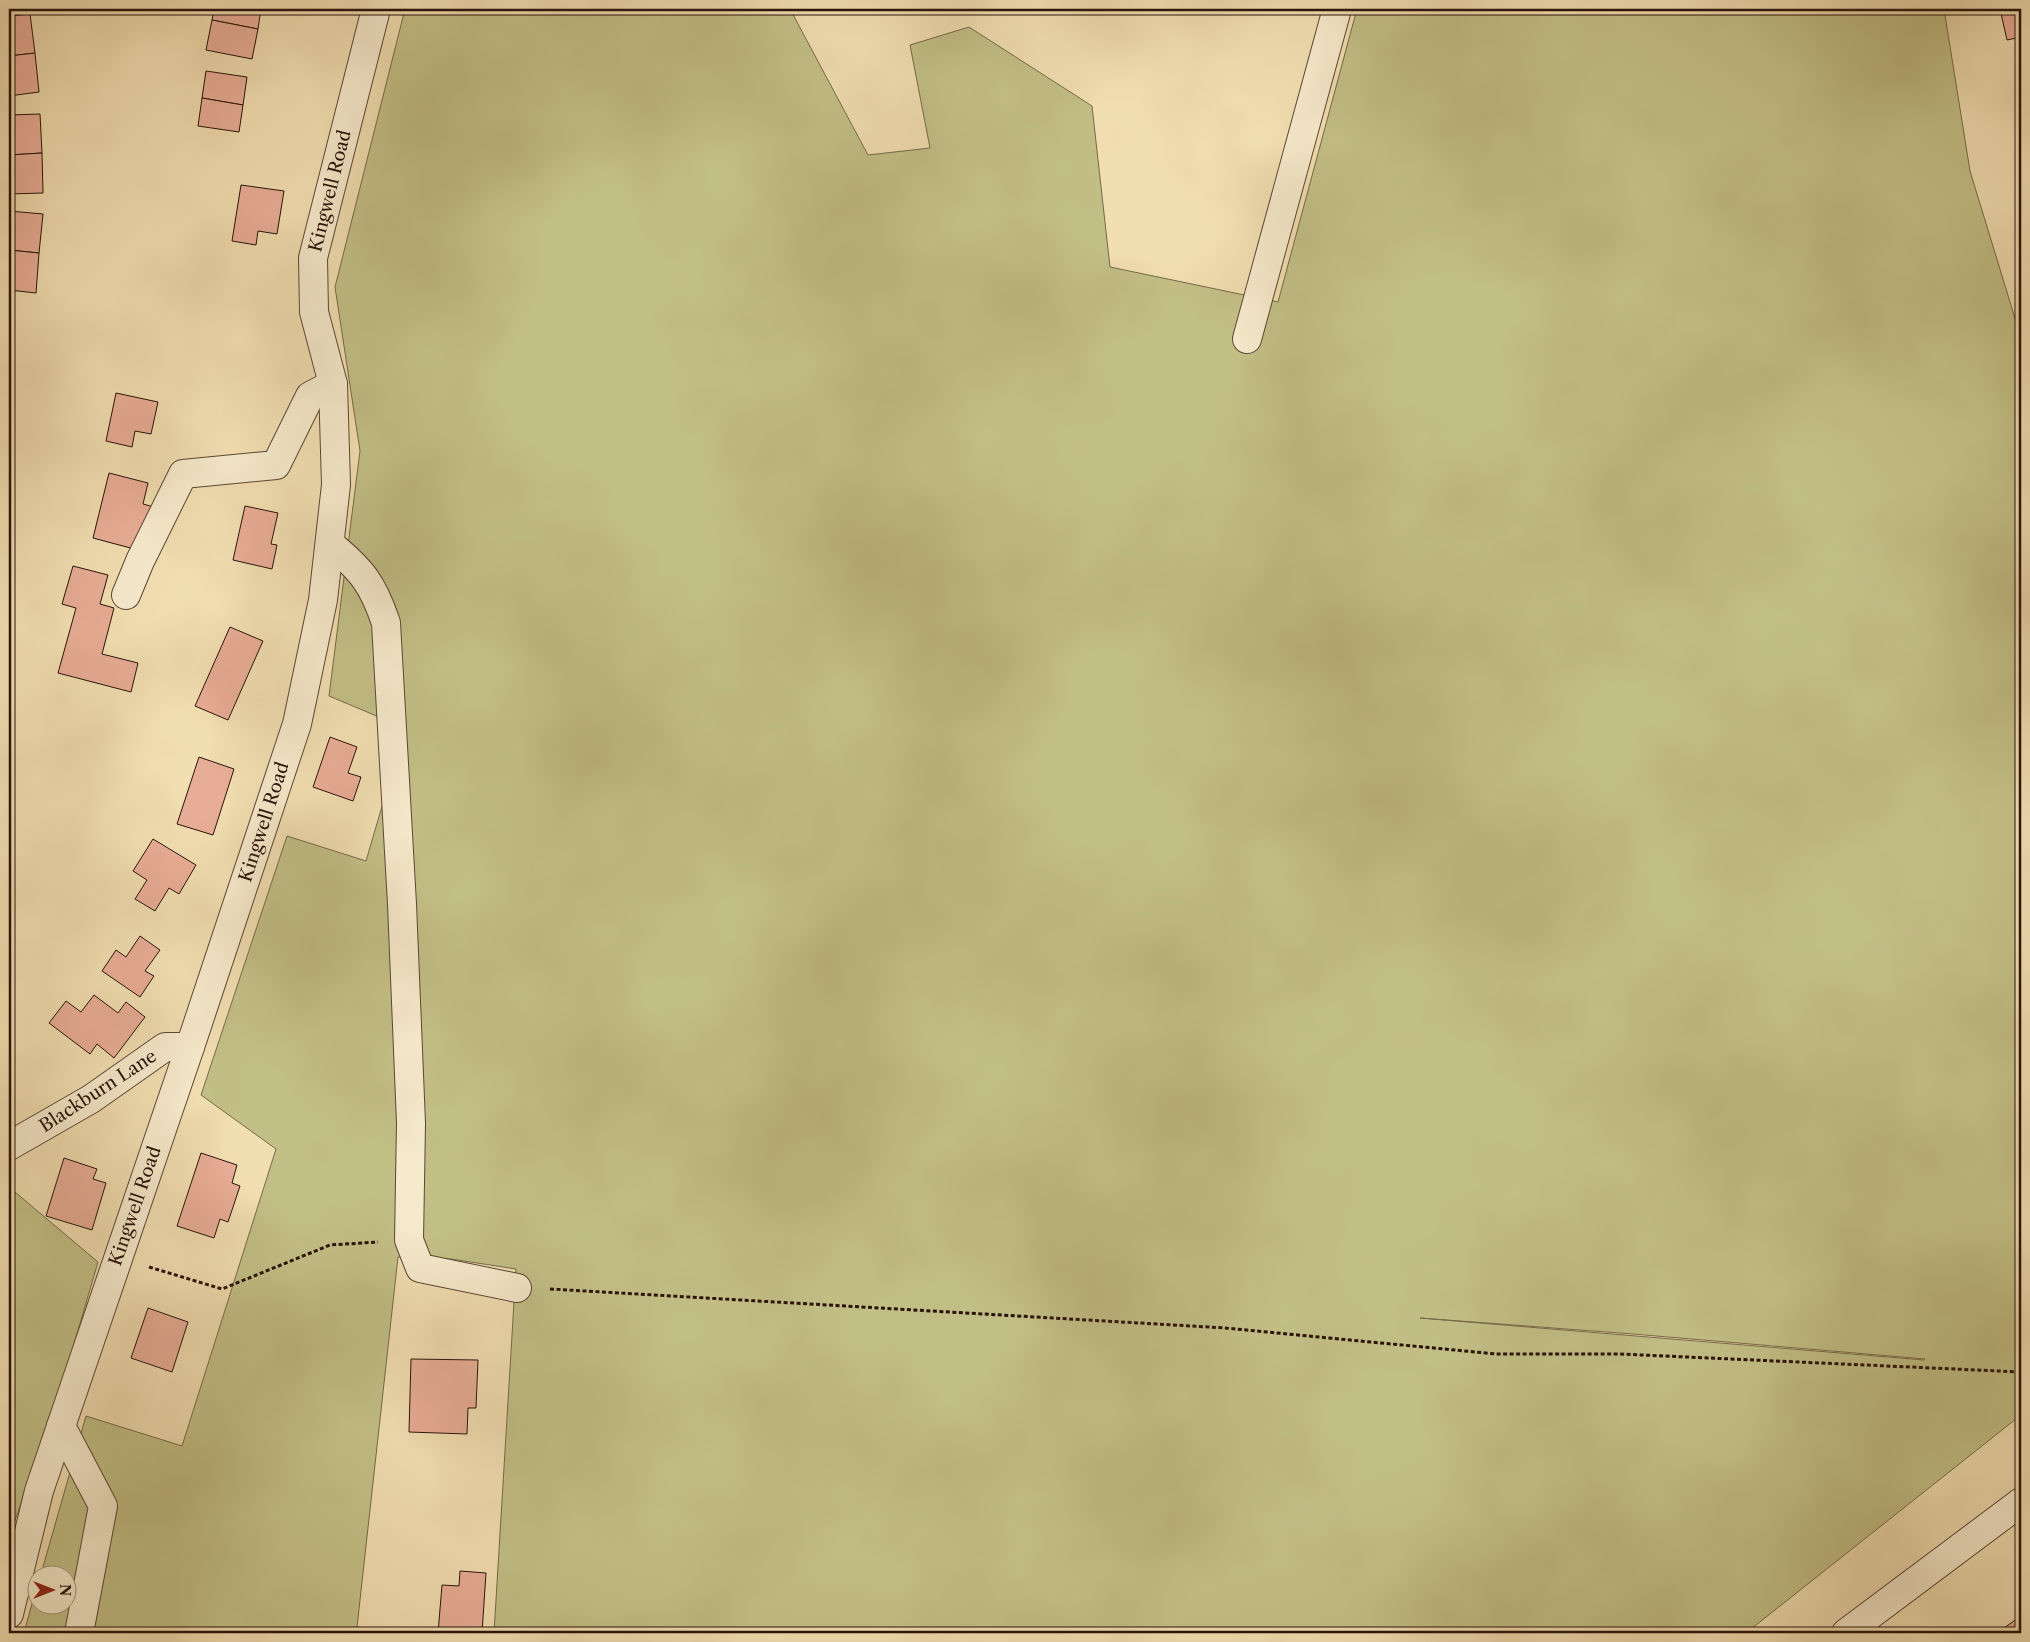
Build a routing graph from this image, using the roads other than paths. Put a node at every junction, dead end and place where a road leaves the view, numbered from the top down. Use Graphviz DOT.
graph roads {
  1 [pos="376,9"];
  2 [pos="1337,9"];
  3 [pos="1247,339"];
  4 [pos="334,384"];
  5 [pos="330,544"];
  6 [pos="126,595"];
  7 [pos="190,1047"];
  8 [pos="9,1146"];
  9 [pos="517,1288"];
  10 [pos="61,1426"];
  11 [pos="2021,1502"];
  12 [pos="9,1614"];
  13 [pos="79,1633"];
  14 [pos="1846,1633"];
  1 -- 4 [label="street, Kingwell Road"];
  2 -- 3 [label="street"];
  4 -- 5 [label="street, Kingwell Road"];
  4 -- 6 [label="street"];
  5 -- 7 [label="street, Kingwell Road"];
  5 -- 9 [label="street"];
  7 -- 8 [label="street, Blackburn Lane"];
  7 -- 10 [label="street, Kingwell Road"];
  10 -- 12 [label="street, Kingwell Road"];
  10 -- 13 [label="street"];
  11 -- 14 [label="street"];
}
